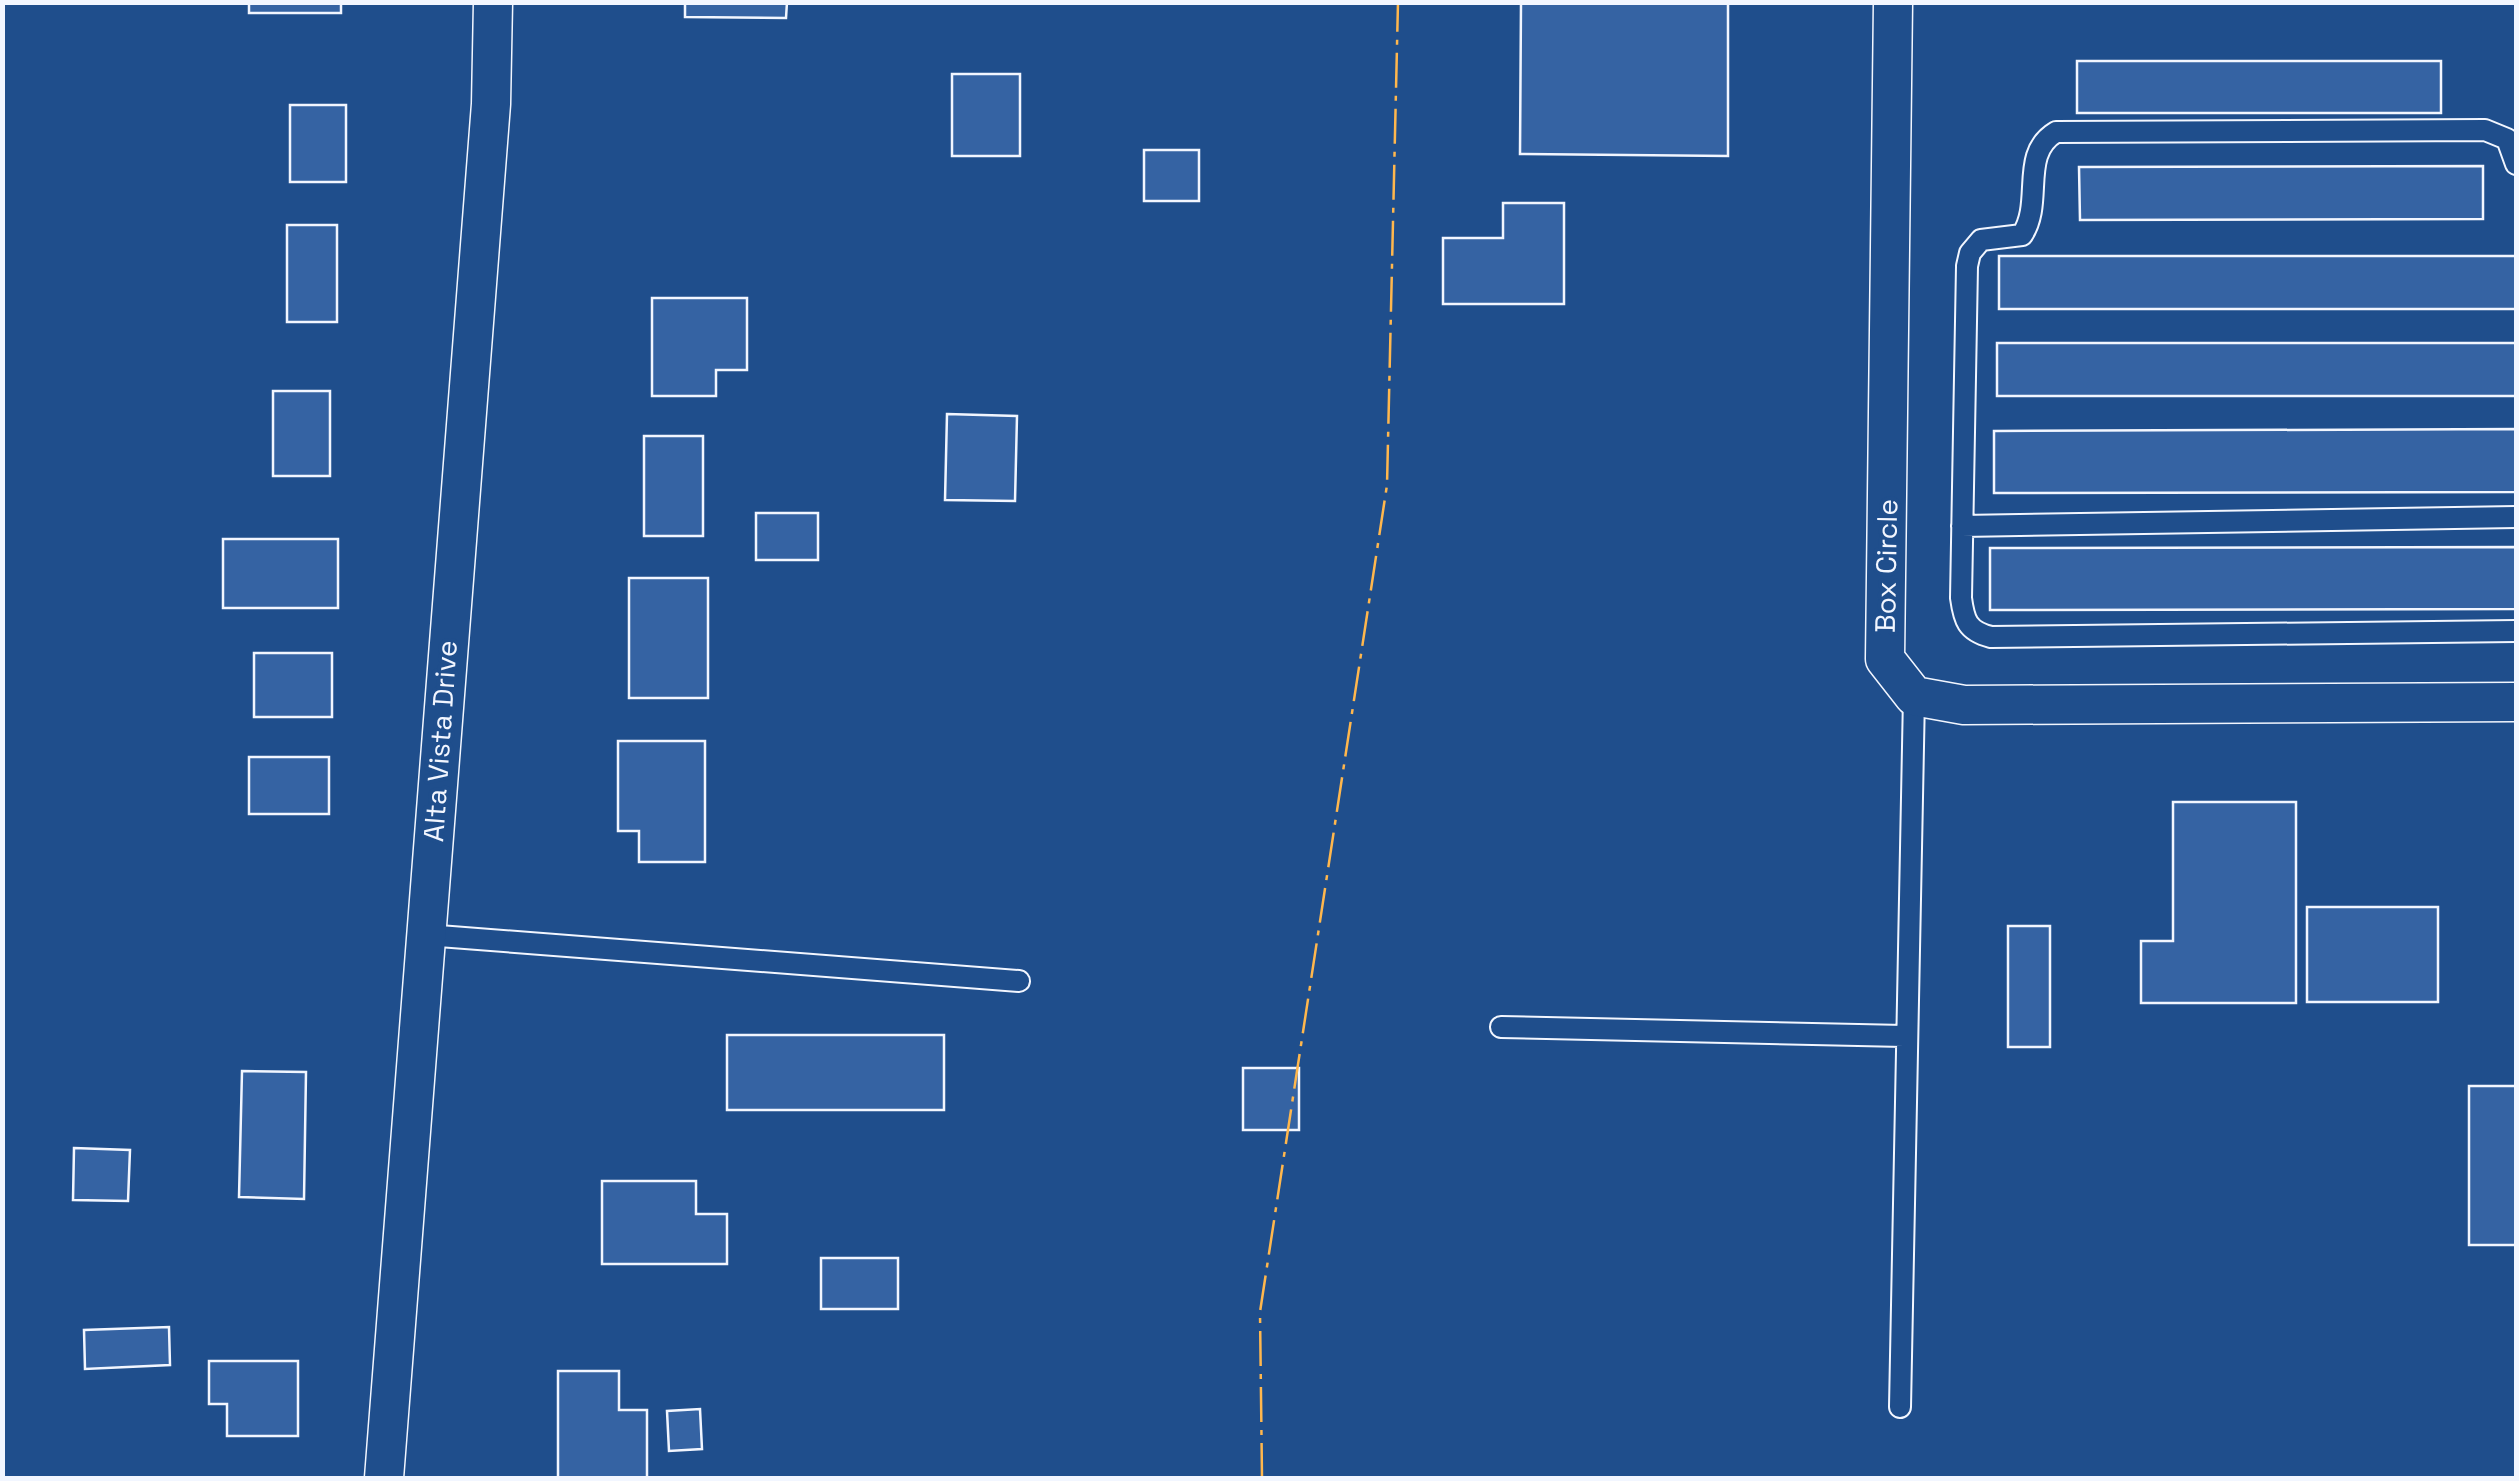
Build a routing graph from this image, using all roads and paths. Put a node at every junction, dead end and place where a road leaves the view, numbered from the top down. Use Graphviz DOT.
graph roads {
  1 [pos="493,2"];
  2 [pos="1893,2"];
  3 [pos="2516,164"];
  4 [pos="2516,517"];
  5 [pos="1962,526"];
  6 [pos="2516,632"];
  7 [pos="1914,696"];
  8 [pos="2516,702"];
  9 [pos="426,935"];
  10 [pos="1019,981"];
  11 [pos="1501,1027"];
  12 [pos="1904,1036"];
  13 [pos="1900,1408"];
  14 [pos="384,1478"];
  1 -- 9 [label="street, Alta Vista Drive"];
  2 -- 7 [label="street, Box Circle"];
  3 -- 5 [label="lane"];
  4 -- 5 [label="lane"];
  5 -- 6 [label="lane"];
  7 -- 8 [label="street"];
  7 -- 12 [label="lane"];
  9 -- 10 [label="lane"];
  9 -- 14 [label="street, Alta Vista Drive"];
  11 -- 12 [label="lane"];
  12 -- 13 [label="lane"];
}
